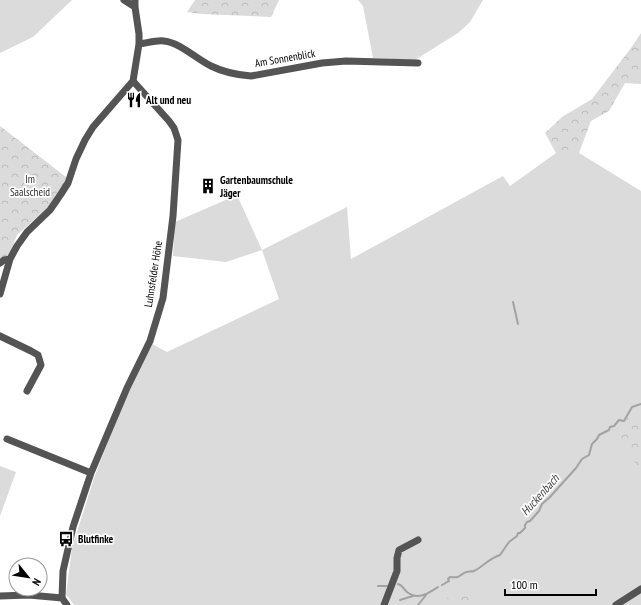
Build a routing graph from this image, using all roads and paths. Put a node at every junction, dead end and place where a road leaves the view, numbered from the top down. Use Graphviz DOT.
graph roads {
  1 [pos="124,0"];
  2 [pos="135,3"];
  3 [pos="139,44"];
  4 [pos="418,63"];
  5 [pos="133,81"];
  6 [pos="10,259"];
  7 [pos="0,263"];
  8 [pos="0,294"];
  9 [pos="0,336"];
  10 [pos="27,391"];
  11 [pos="7,439"];
  12 [pos="91,473"];
  13 [pos="418,540"];
  14 [pos="641,588"];
  15 [pos="0,596"];
  16 [pos="62,598"];
  17 [pos="67,605"];
  18 [pos="384,605"];
  19 [pos="616,605"];
  1 -- 2 [label="street"];
  2 -- 3 [label="street"];
  3 -- 4 [label="street, Am Sonnenblick"];
  3 -- 5 [label="street"];
  5 -- 6 [label="street"];
  5 -- 12 [label="street, Luhnsfelder Höhe"];
  6 -- 7 [label="street"];
  6 -- 8 [label="street"];
  9 -- 10 [label="street"];
  11 -- 12 [label="street"];
  12 -- 16 [label="street, Luhnsfelder Höhe"];
  13 -- 18 [label="street"];
  14 -- 19 [label="street"];
  15 -- 16 [label="street"];
  16 -- 17 [label="street"];
}
